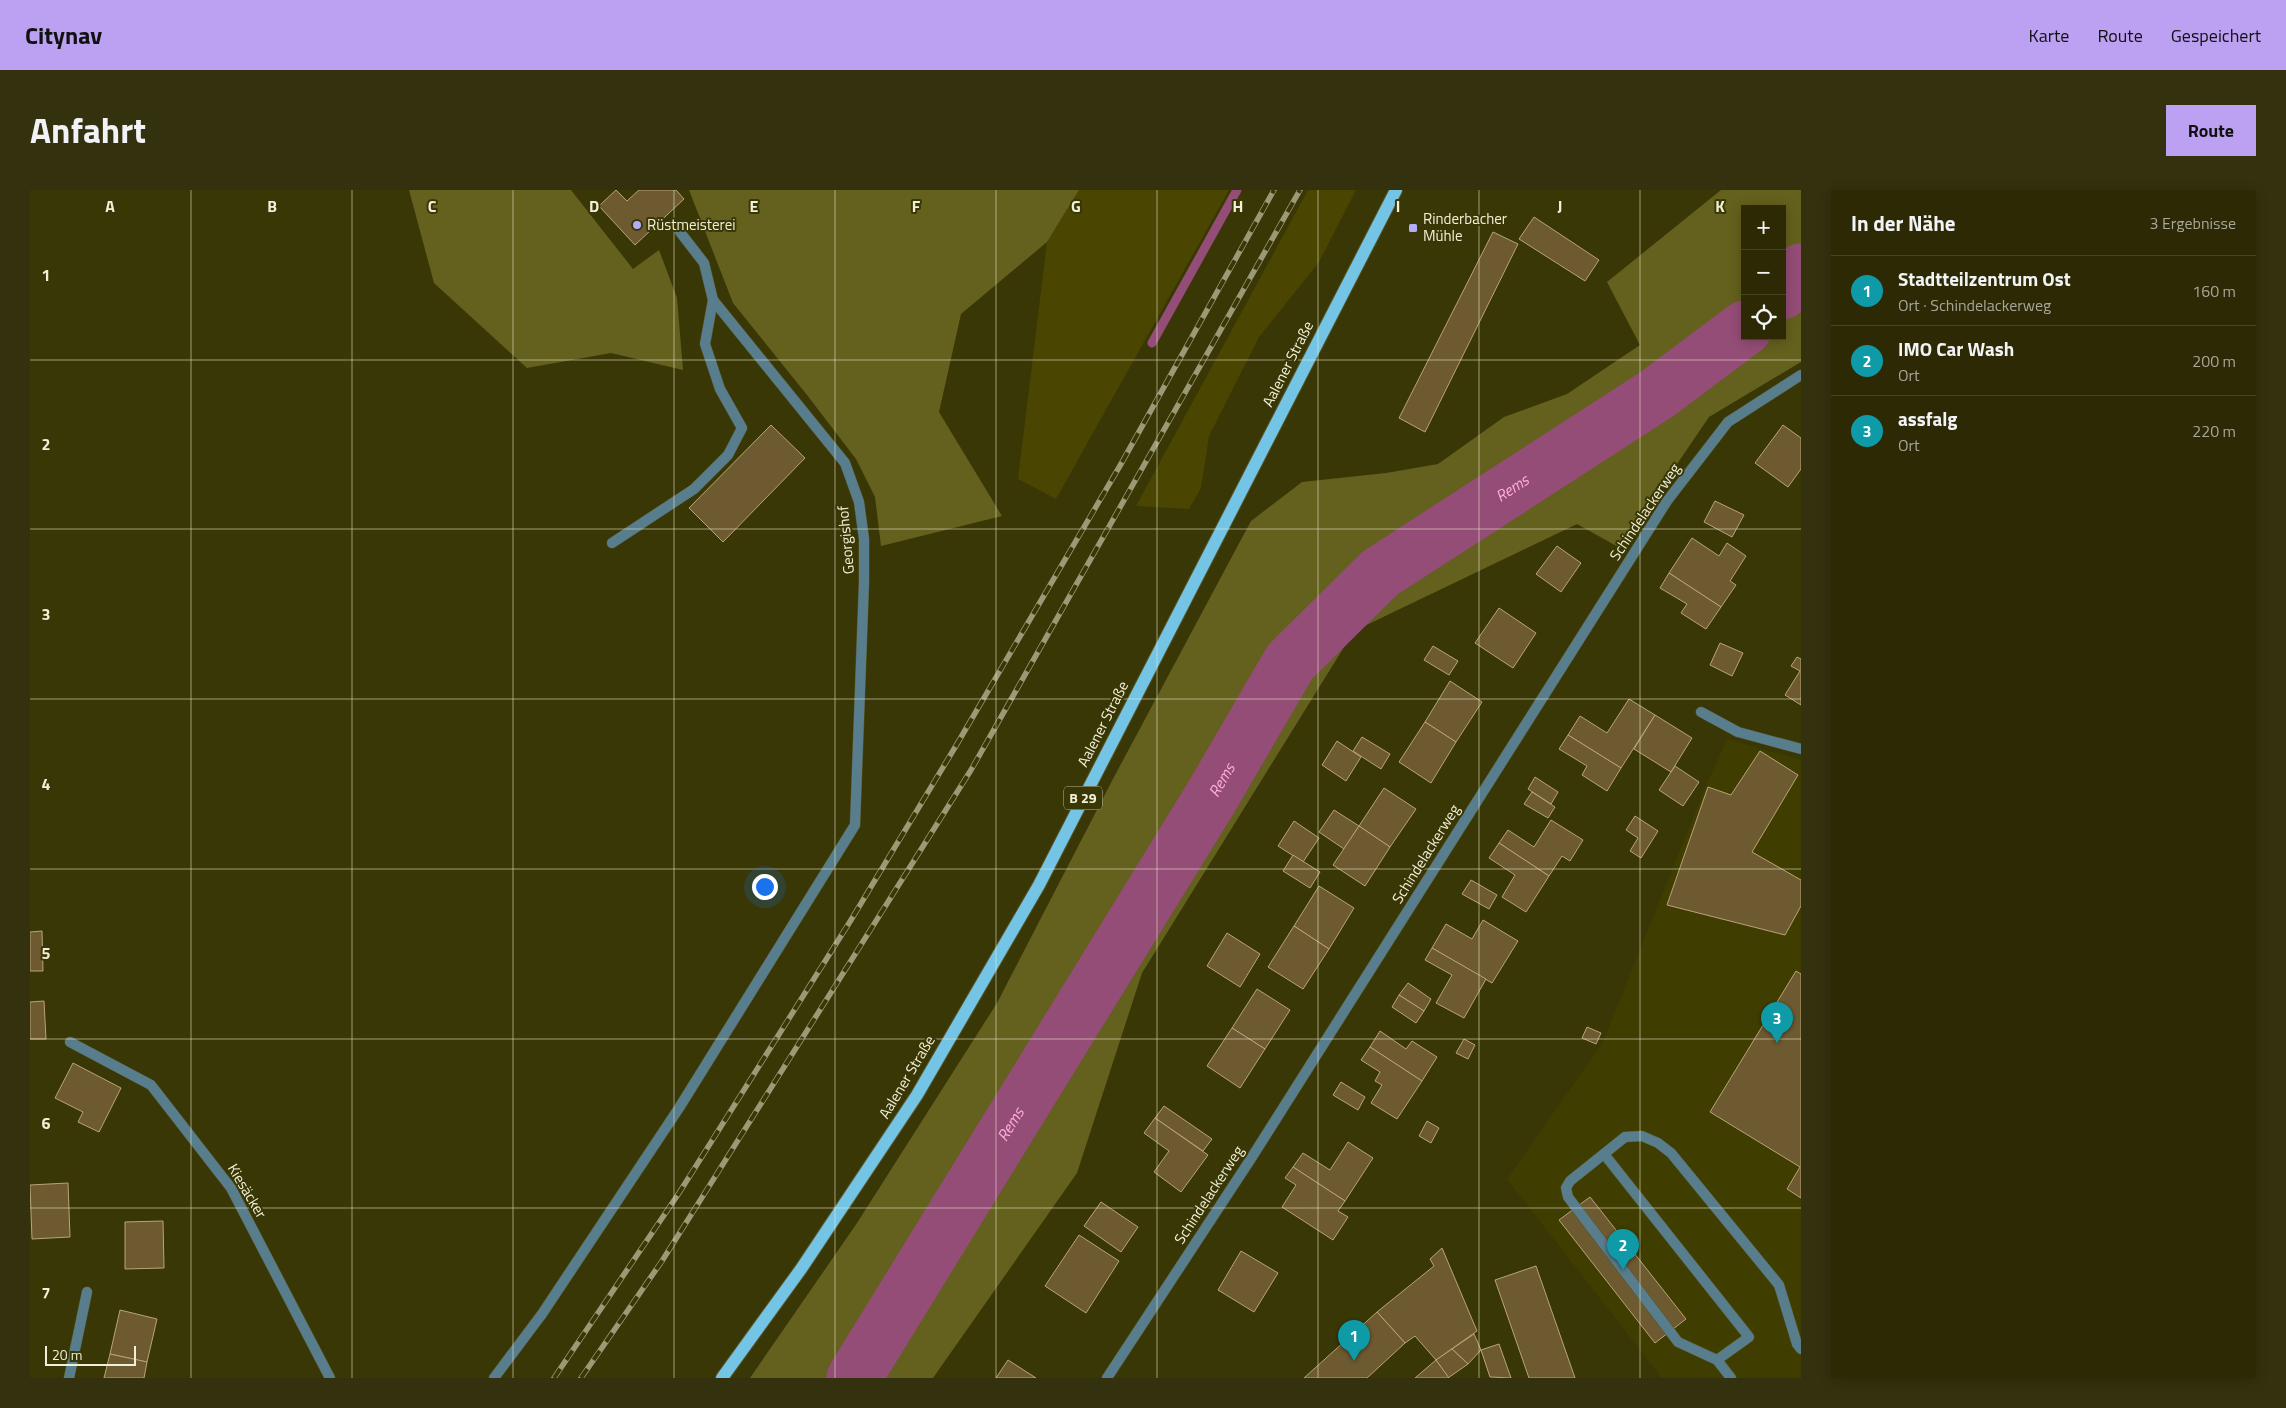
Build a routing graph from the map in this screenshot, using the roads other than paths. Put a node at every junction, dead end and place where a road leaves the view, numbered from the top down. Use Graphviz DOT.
graph roads {
  1 [pos="1396,190"];
  2 [pos="680,232"];
  3 [pos="713,300"];
  4 [pos="1801,375"];
  5 [pos="612,543"];
  6 [pos="1700,712"];
  7 [pos="1801,749"];
  8 [pos="70,1042"];
  9 [pos="1604,1154"];
  10 [pos="88,1292"];
  11 [pos="1801,1349"];
  12 [pos="1717,1360"];
  13 [pos="69,1378"];
  14 [pos="330,1378"];
  15 [pos="494,1378"];
  16 [pos="722,1378"];
  17 [pos="1107,1378"];
  18 [pos="1731,1378"];
  1 -- 16 [label="main road, Aalener Straße / B 29"];
  2 -- 3 [label="street, Georgishof"];
  3 -- 5 [label="street, Georgishof"];
  3 -- 15 [label="street, Georgishof"];
  4 -- 17 [label="street, Schindelackerweg"];
  6 -- 7 [label="street"];
  8 -- 14 [label="street, Kiesäcker"];
  9 -- 11 [label="street"];
  9 -- 12 [label="street"];
  9 -- 12 [label="street"];
  10 -- 13 [label="street"];
  12 -- 18 [label="street"];
}
